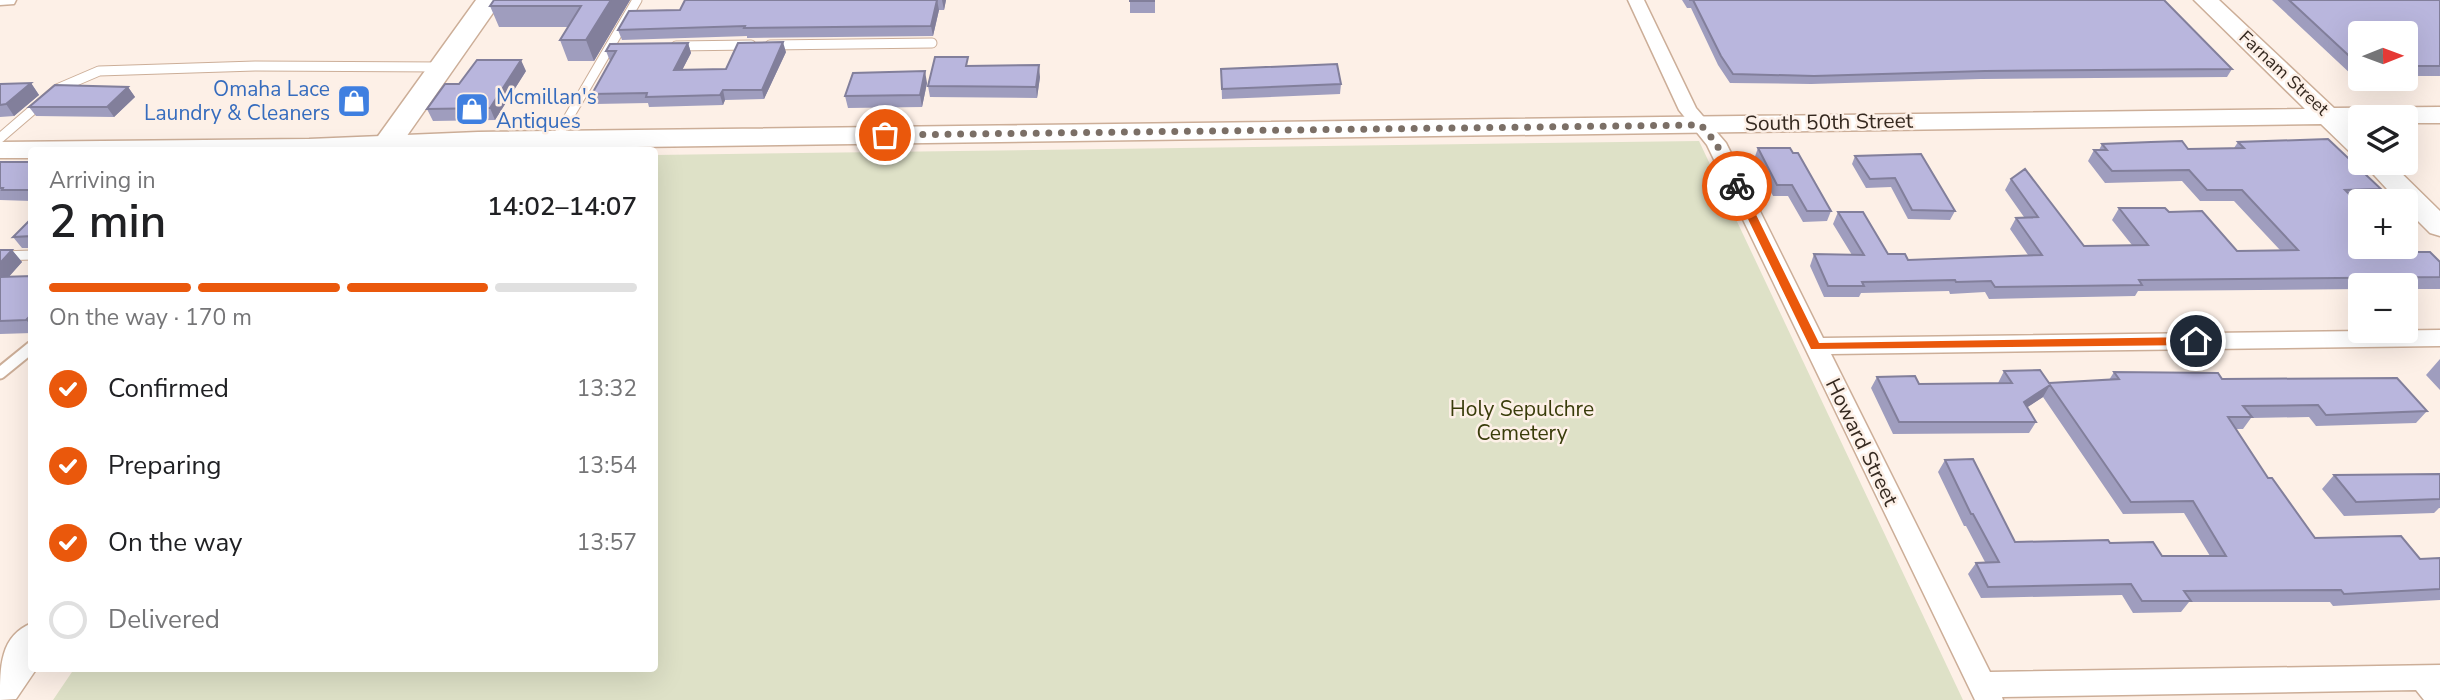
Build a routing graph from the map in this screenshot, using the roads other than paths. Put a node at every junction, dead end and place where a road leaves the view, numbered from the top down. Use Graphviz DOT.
graph roads {
  1 [pos="0,0"];
  2 [pos="8,0"];
  3 [pos="489,0"];
  4 [pos="637,0"];
  5 [pos="1636,0"];
  6 [pos="2206,0"];
  7 [pos="932,43"];
  8 [pos="664,46"];
  9 [pos="610,47"];
  10 [pos="623,47"];
  11 [pos="442,67"];
  12 [pos="2440,115"];
  13 [pos="2329,116"];
  14 [pos="1701,125"];
  15 [pos="2348,135"];
  16 [pos="0,138"];
  17 [pos="556,139"];
  18 [pos="321,147"];
  19 [pos="384,147"];
  20 [pos="0,150"];
  21 [pos="28,150"];
  22 [pos="2388,175"];
  23 [pos="2440,228"];
  24 [pos="28,255"];
  25 [pos="0,256"];
  26 [pos="2440,338"];
  27 [pos="1815,346"];
  28 [pos="28,350"];
  29 [pos="0,373"];
  30 [pos="28,646"];
  31 [pos="2435,684"];
  32 [pos="0,685"];
  33 [pos="1986,692"];
  1 -- 2 [label="street"];
  3 -- 11 [label="main road"];
  4 -- 9 [label="lane"];
  5 -- 14 [label="street, Howard Street"];
  6 -- 13 [label="main road, Farnam Street"];
  7 -- 8 [label="lane"];
  9 -- 10 [label="lane"];
  9 -- 17 [label="lane"];
  11 -- 16 [label="lane"];
  11 -- 19 [label="main road"];
  12 -- 13 [label="main road, South 50th Street"];
  13 -- 14 [label="main road, South 50th Street"];
  13 -- 15 [label="main road, Farnam Street"];
  14 -- 17 [label="main road, South 50th Street"];
  14 -- 27 [label="street, Howard Street"];
  17 -- 19 [label="main road, South 50th Street"];
  18 -- 19 [label="main road, South 50th Street"];
  20 -- 21 [label="main road, South 50th Street"];
  22 -- 23 [label="main road"];
  24 -- 25 [label="lane"];
  26 -- 27 [label="street"];
  27 -- 33 [label="street, Howard Street"];
  28 -- 29 [label="lane"];
  30 -- 32 [label="main road"];
  31 -- 33 [label="street"];
}
